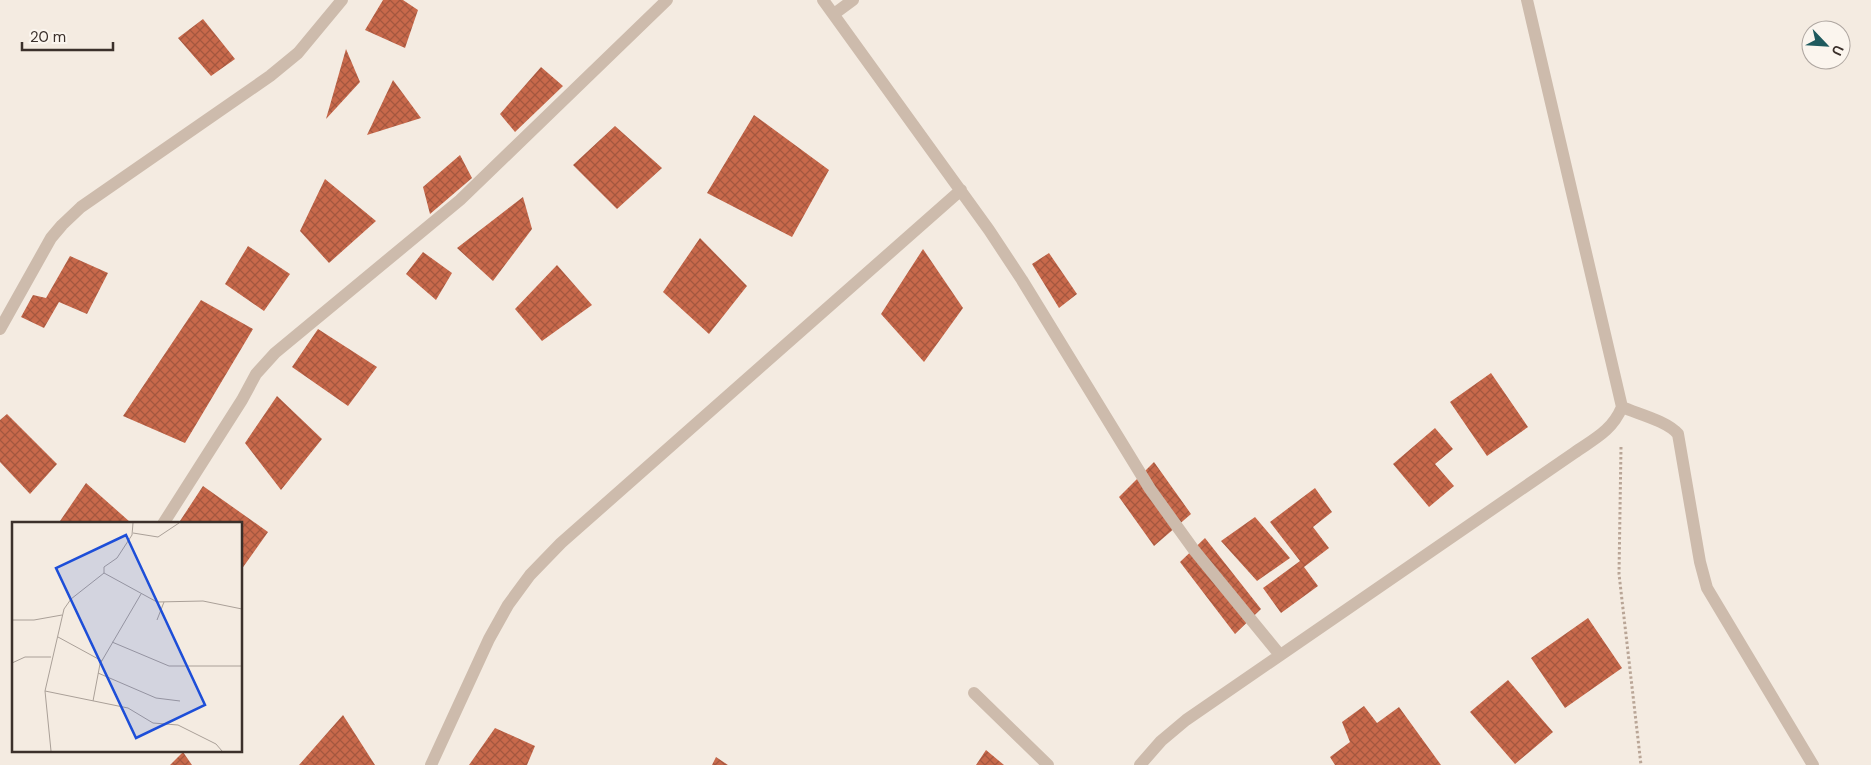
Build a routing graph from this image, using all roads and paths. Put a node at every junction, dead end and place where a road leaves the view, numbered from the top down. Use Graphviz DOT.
graph roads {
  1 [pos="342,0"];
  2 [pos="667,0"];
  3 [pos="823,0"];
  4 [pos="853,0"];
  5 [pos="1527,0"];
  6 [pos="834,14"];
  7 [pos="961,190"];
  8 [pos="0,329"];
  9 [pos="1622,407"];
  10 [pos="1621,446"];
  11 [pos="164,522"];
  12 [pos="1280,655"];
  13 [pos="974,693"];
  14 [pos="431,765"];
  15 [pos="1048,765"];
  16 [pos="1140,765"];
  17 [pos="1641,765"];
  18 [pos="1814,765"];
  1 -- 8 [label="street"];
  2 -- 11 [label="street"];
  3 -- 6 [label="street"];
  4 -- 6 [label="street"];
  5 -- 9 [label="street"];
  6 -- 7 [label="street"];
  7 -- 12 [label="street"];
  7 -- 14 [label="street"];
  9 -- 12 [label="street"];
  9 -- 18 [label="street"];
  10 -- 17 [label="path"];
  12 -- 16 [label="street"];
  13 -- 15 [label="street"];
}
